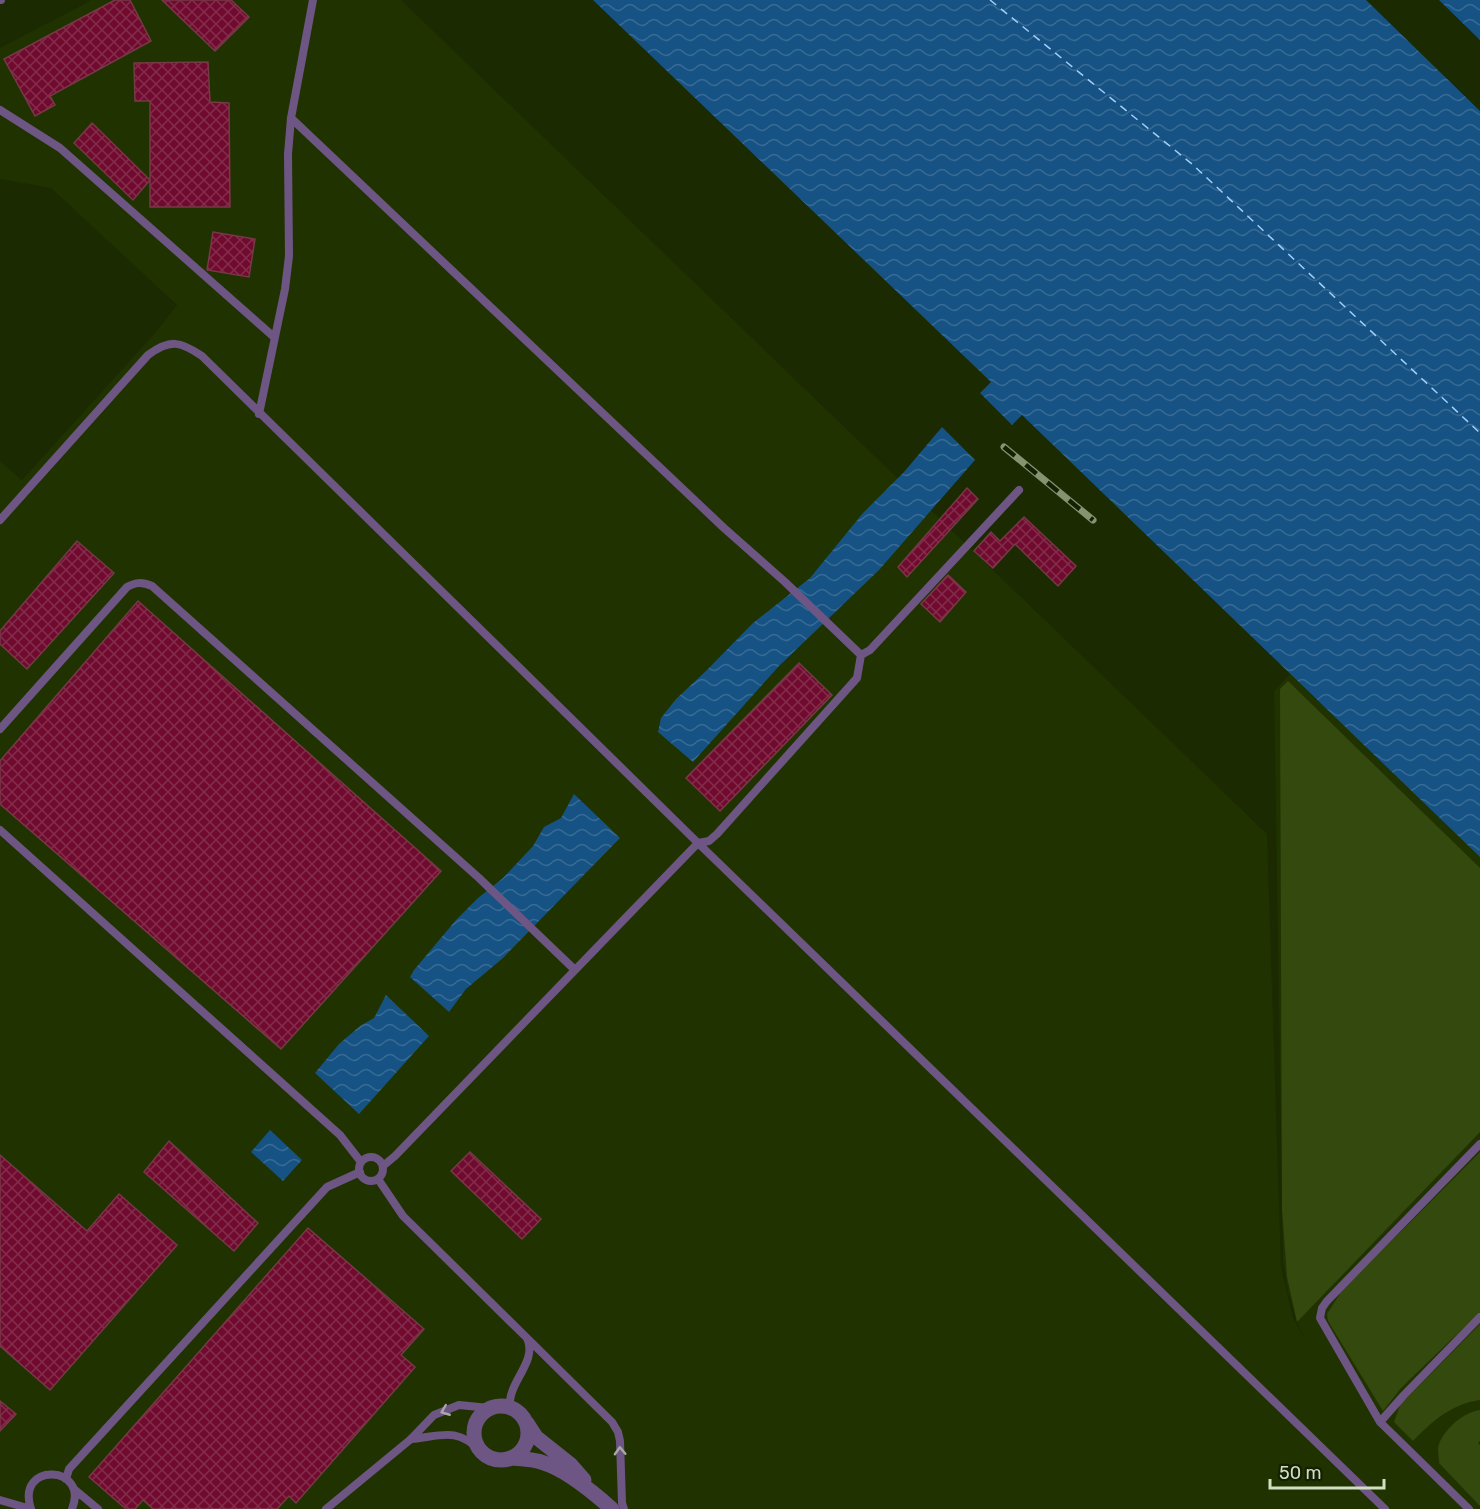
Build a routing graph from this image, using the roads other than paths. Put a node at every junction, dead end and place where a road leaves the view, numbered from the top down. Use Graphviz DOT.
graph roads {
  1 [pos="313,0"];
  2 [pos="0,110"];
  3 [pos="291,118"];
  4 [pos="274,337"];
  5 [pos="260,414"];
  6 [pos="1019,490"];
  7 [pos="0,519"];
  8 [pos="861,655"];
  9 [pos="0,729"];
  10 [pos="0,830"];
  11 [pos="698,843"];
  12 [pos="575,970"];
  13 [pos="1480,1144"];
  14 [pos="362,1162"];
  15 [pos="383,1166"];
  16 [pos="360,1172"];
  17 [pos="378,1179"];
  18 [pos="1480,1317"];
  19 [pos="527,1338"];
  20 [pos="509,1407"];
  21 [pos="489,1408"];
  22 [pos="526,1421"];
  23 [pos="1380,1422"];
  24 [pos="411,1439"];
  25 [pos="480,1450"];
  26 [pos="510,1458"];
  27 [pos="66,1479"];
  28 [pos="74,1489"];
  29 [pos="597,1496"];
  30 [pos="0,1500"];
  31 [pos="31,1509"];
  32 [pos="72,1509"];
  33 [pos="98,1509"];
  34 [pos="326,1509"];
  35 [pos="612,1509"];
  36 [pos="624,1509"];
  37 [pos="1385,1509"];
  38 [pos="1469,1509"];
  1 -- 3 [label="lane"];
  2 -- 4 [label="lane"];
  3 -- 4 [label="lane"];
  3 -- 8 [label="lane"];
  4 -- 5 [label="lane"];
  5 -- 7 [label="lane"];
  5 -- 11 [label="lane"];
  6 -- 8 [label="lane"];
  8 -- 11 [label="lane"];
  9 -- 12 [label="lane"];
  10 -- 14 [label="lane"];
  11 -- 12 [label="lane"];
  11 -- 37 [label="lane"];
  12 -- 15 [label="lane"];
  13 -- 23 [label="lane"];
  14 -- 15 [label="lane"];
  14 -- 16 [label="lane"];
  15 -- 17 [label="lane"];
  16 -- 17 [label="lane"];
  16 -- 27 [label="lane"];
  17 -- 19 [label="lane"];
  18 -- 23 [label="lane"];
  19 -- 20 [label="lane"];
  36 -- 19 [label="lane, one-way"];
  20 -- 21 [label="street"];
  20 -- 22 [label="street"];
  21 -- 24 [label="lane, one-way"];
  21 -- 25 [label="street"];
  22 -- 26 [label="street"];
  22 -- 29 [label="street"];
  23 -- 38 [label="lane"];
  24 -- 25 [label="lane"];
  24 -- 34 [label="lane"];
  25 -- 26 [label="street"];
  26 -- 29 [label="street"];
  27 -- 28 [label="lane"];
  27 -- 31 [label="lane"];
  28 -- 32 [label="lane"];
  28 -- 33 [label="lane"];
  29 -- 35 [label="street"];
  30 -- 31 [label="lane"];
}
